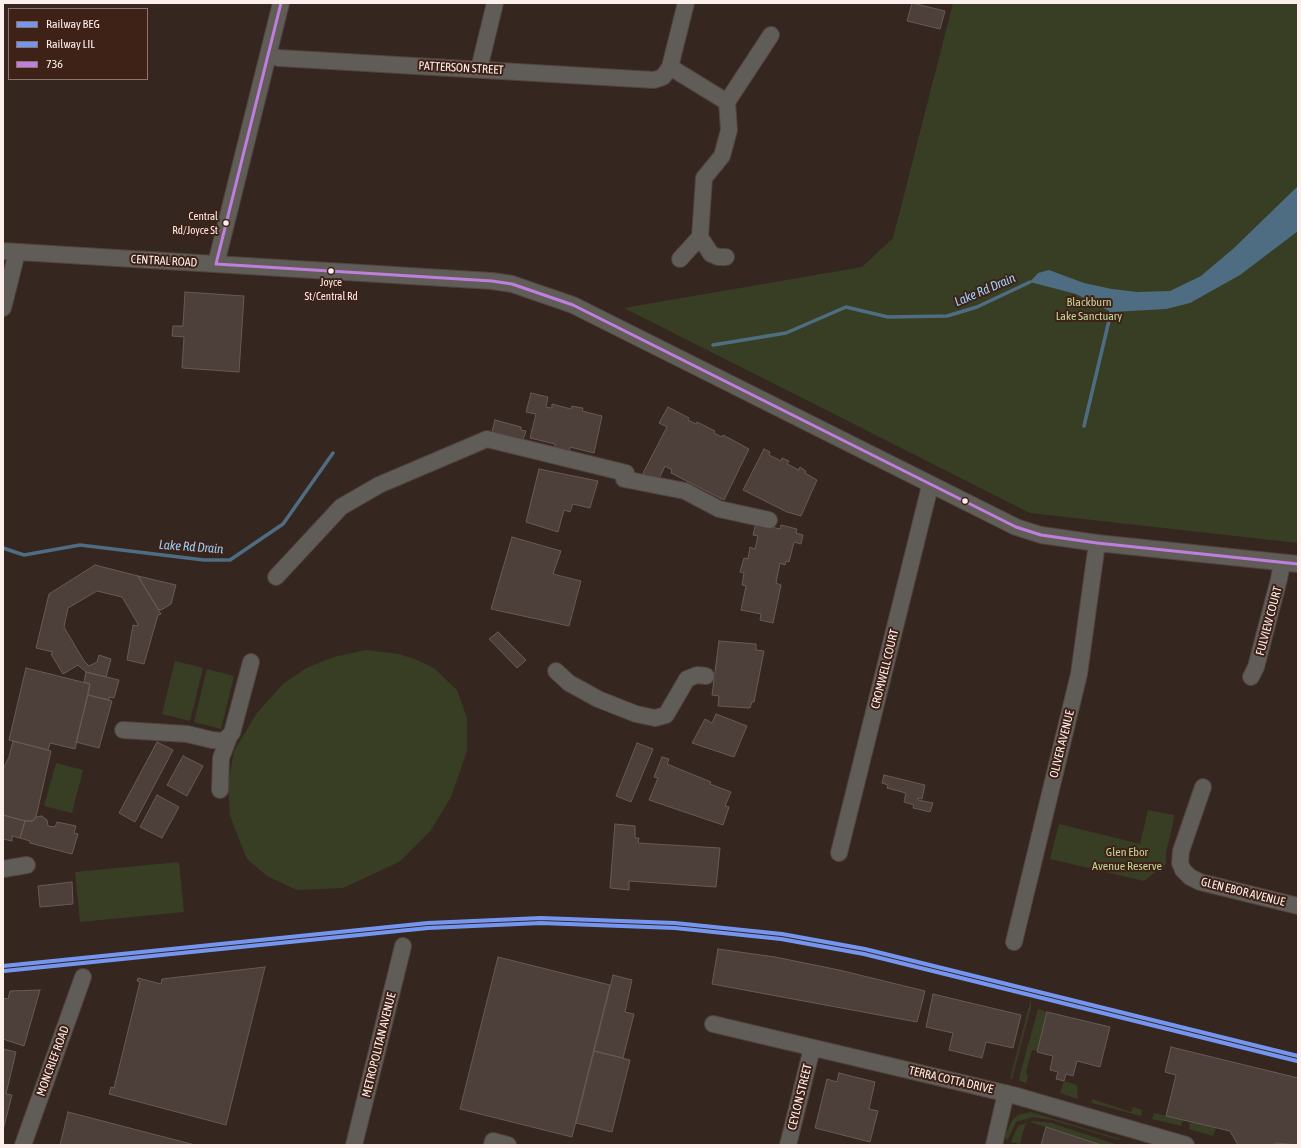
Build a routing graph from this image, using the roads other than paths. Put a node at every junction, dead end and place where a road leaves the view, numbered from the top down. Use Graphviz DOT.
graph roads {
  1 [pos="281,3"];
  2 [pos="495,3"];
  3 [pos="686,3"];
  4 [pos="771,36"];
  5 [pos="268,55"];
  6 [pos="670,67"];
  7 [pos="479,69"];
  8 [pos="726,102"];
  9 [pos="700,237"];
  10 [pos="10,251"];
  11 [pos="726,257"];
  12 [pos="680,260"];
  13 [pos="216,264"];
  14 [pos="3,308"];
  15 [pos="930,486"];
  16 [pos="770,520"];
  17 [pos="1097,543"];
  18 [pos="1282,563"];
  19 [pos="1298,564"];
  20 [pos="276,577"];
  21 [pos="251,662"];
  22 [pos="556,672"];
  23 [pos="706,676"];
  24 [pos="1251,677"];
  25 [pos="123,730"];
  26 [pos="229,737"];
  27 [pos="1203,787"];
  28 [pos="220,790"];
  29 [pos="839,853"];
  30 [pos="27,865"];
  31 [pos="3,869"];
  32 [pos="1298,906"];
  33 [pos="1014,942"];
  34 [pos="403,946"];
  35 [pos="83,977"];
  36 [pos="712,1024"];
  37 [pos="812,1048"];
  38 [pos="1006,1093"];
  39 [pos="23,1145"];
  40 [pos="354,1145"];
  41 [pos="492,1145"];
  42 [pos="508,1145"];
  43 [pos="788,1145"];
  44 [pos="994,1145"];
  45 [pos="1186,1145"];
  1 -- 5 [label="street"];
  2 -- 7 [label="street"];
  3 -- 6 [label="street"];
  4 -- 8 [label="street"];
  5 -- 7 [label="street, PATTERSON STREET"];
  5 -- 13 [label="street"];
  6 -- 7 [label="street, PATTERSON STREET"];
  6 -- 8 [label="street"];
  8 -- 9 [label="street"];
  9 -- 11 [label="street"];
  9 -- 12 [label="street"];
  10 -- 13 [label="street, CENTRAL ROAD"];
  10 -- 14 [label="street"];
  13 -- 15 [label="street, CENTRAL ROAD"];
  15 -- 17 [label="street, CENTRAL ROAD"];
  15 -- 29 [label="street, CROMWELL COURT"];
  16 -- 20 [label="street"];
  17 -- 18 [label="street, CENTRAL ROAD"];
  17 -- 33 [label="street, OLIVER AVENUE"];
  18 -- 19 [label="street, CENTRAL ROAD"];
  18 -- 24 [label="street, FULVIEW COURT"];
  21 -- 26 [label="street"];
  22 -- 23 [label="street"];
  25 -- 26 [label="street"];
  26 -- 28 [label="street"];
  27 -- 32 [label="street, GLEN EBOR AVENUE"];
  30 -- 31 [label="street"];
  34 -- 40 [label="street, METROPOLITAN AVENUE"];
  35 -- 39 [label="street, MONCRIEF ROAD"];
  36 -- 37 [label="street, TERRA COTTA DRIVE"];
  37 -- 38 [label="street, TERRA COTTA DRIVE"];
  37 -- 43 [label="street, CEYLON STREET"];
  38 -- 44 [label="street"];
  38 -- 45 [label="street, TERRA COTTA DRIVE"];
  41 -- 42 [label="street"];
}
